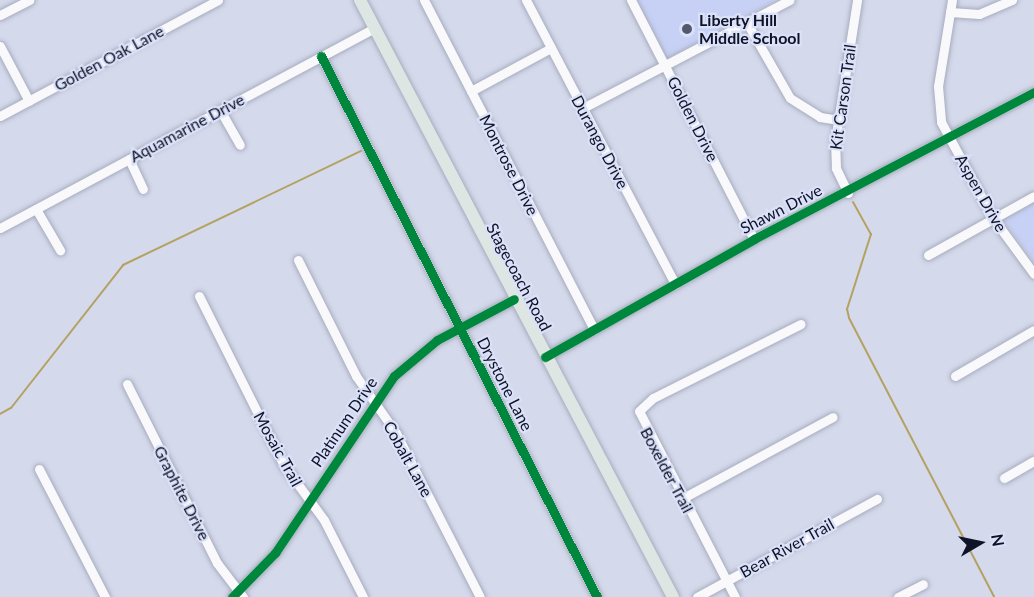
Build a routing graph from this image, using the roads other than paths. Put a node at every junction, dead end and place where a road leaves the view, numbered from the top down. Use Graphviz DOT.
graph roads {
  1 [pos="29,0"];
  2 [pos="218,0"];
  3 [pos="360,0"];
  4 [pos="424,0"];
  5 [pos="526,0"];
  6 [pos="631,0"];
  7 [pos="790,0"];
  8 [pos="857,0"];
  9 [pos="952,0"];
  10 [pos="1012,0"];
  11 [pos="950,12"];
  12 [pos="0,15"];
  13 [pos="747,23"];
  14 [pos="374,28"];
  15 [pos="0,45"];
  16 [pos="551,48"];
  17 [pos="321,56"];
  18 [pos="666,65"];
  19 [pos="471,91"];
  20 [pos="1034,92"];
  21 [pos="29,101"];
  22 [pos="583,108"];
  23 [pos="220,110"];
  24 [pos="0,116"];
  25 [pos="839,120"];
  26 [pos="949,138"];
  27 [pos="240,145"];
  28 [pos="129,159"];
  29 [pos="143,189"];
  30 [pos="848,193"];
  31 [pos="1034,196"];
  32 [pos="36,209"];
  33 [pos="993,218"];
  34 [pos="0,228"];
  35 [pos="754,239"];
  36 [pos="60,250"];
  37 [pos="928,255"];
  38 [pos="298,261"];
  39 [pos="1034,274"];
  40 [pos="675,284"];
  41 [pos="200,296"];
  42 [pos="514,299"];
  43 [pos="801,324"];
  44 [pos="460,328"];
  45 [pos="594,330"];
  46 [pos="1034,330"];
  47 [pos="544,357"];
  48 [pos="955,375"];
  49 [pos="127,384"];
  50 [pos="374,403"];
  51 [pos="833,417"];
  52 [pos="1034,461"];
  53 [pos="39,469"];
  54 [pos="1004,478"];
  55 [pos="683,498"];
  56 [pos="877,499"];
  57 [pos="308,502"];
  58 [pos="727,582"];
  59 [pos="923,584"];
  60 [pos="238,595"];
  61 [pos="105,597"];
  62 [pos="363,597"];
  63 [pos="480,597"];
  64 [pos="597,597"];
  65 [pos="673,597"];
  66 [pos="697,597"];
  67 [pos="735,597"];
  68 [pos="898,597"];
  1 -- 12 [label="street"];
  2 -- 21 [label="street, Golden Oak Lane"];
  3 -- 14 [label="main road, Stagecoach Road"];
  4 -- 19 [label="street, Montrose Drive"];
  5 -- 16 [label="street, Durango Drive"];
  6 -- 18 [label="street, Golden Drive"];
  7 -- 13 [label="street"];
  8 -- 25 [label="street, Kit Carson Trail"];
  9 -- 11 [label="street, Aspen Drive"];
  10 -- 11 [label="street"];
  11 -- 26 [label="street, Aspen Drive"];
  13 -- 18 [label="street"];
  13 -- 25 [label="street"];
  14 -- 17 [label="street, Aquamarine Drive"];
  14 -- 42 [label="main road, Stagecoach Road"];
  15 -- 21 [label="street"];
  16 -- 19 [label="street"];
  16 -- 22 [label="street, Durango Drive"];
  17 -- 23 [label="street, Aquamarine Drive"];
  17 -- 44 [label="street, Drystone Lane"];
  18 -- 22 [label="street"];
  18 -- 35 [label="street, Golden Drive"];
  19 -- 45 [label="street, Montrose Drive"];
  20 -- 26 [label="street, Shawn Drive"];
  21 -- 24 [label="street, Golden Oak Lane"];
  22 -- 40 [label="street, Durango Drive"];
  23 -- 27 [label="street"];
  23 -- 28 [label="street, Aquamarine Drive"];
  25 -- 30 [label="street, Kit Carson Trail"];
  26 -- 30 [label="street, Shawn Drive"];
  26 -- 33 [label="street, Aspen Drive"];
  28 -- 29 [label="street"];
  28 -- 32 [label="street, Aquamarine Drive"];
  30 -- 35 [label="street, Shawn Drive"];
  31 -- 33 [label="street"];
  32 -- 34 [label="street, Aquamarine Drive"];
  32 -- 36 [label="street"];
  33 -- 37 [label="street"];
  33 -- 39 [label="street, Aspen Drive"];
  35 -- 40 [label="street, Shawn Drive"];
  38 -- 50 [label="street, Cobalt Lane"];
  40 -- 45 [label="street, Shawn Drive"];
  41 -- 57 [label="street, Mosaic Trail"];
  42 -- 44 [label="street, Platinum Drive"];
  42 -- 47 [label="main road, Stagecoach Road"];
  43 -- 55 [label="street, Boxelder Trail"];
  44 -- 50 [label="street, Platinum Drive"];
  44 -- 64 [label="street, Drystone Lane"];
  45 -- 47 [label="street, Shawn Drive"];
  46 -- 48 [label="street"];
  47 -- 65 [label="main road, Stagecoach Road"];
  49 -- 60 [label="street, Graphite Drive"];
  50 -- 57 [label="street, Platinum Drive"];
  50 -- 63 [label="street, Cobalt Lane"];
  51 -- 55 [label="street"];
  52 -- 54 [label="street"];
  53 -- 61 [label="street"];
  55 -- 58 [label="street, Boxelder Trail"];
  56 -- 58 [label="street, Bear River Trail"];
  57 -- 60 [label="street, Platinum Drive"];
  57 -- 62 [label="street, Mosaic Trail"];
  58 -- 66 [label="street, Bear River Trail"];
  58 -- 67 [label="street, Boxelder Trail"];
  59 -- 68 [label="street"];
}
